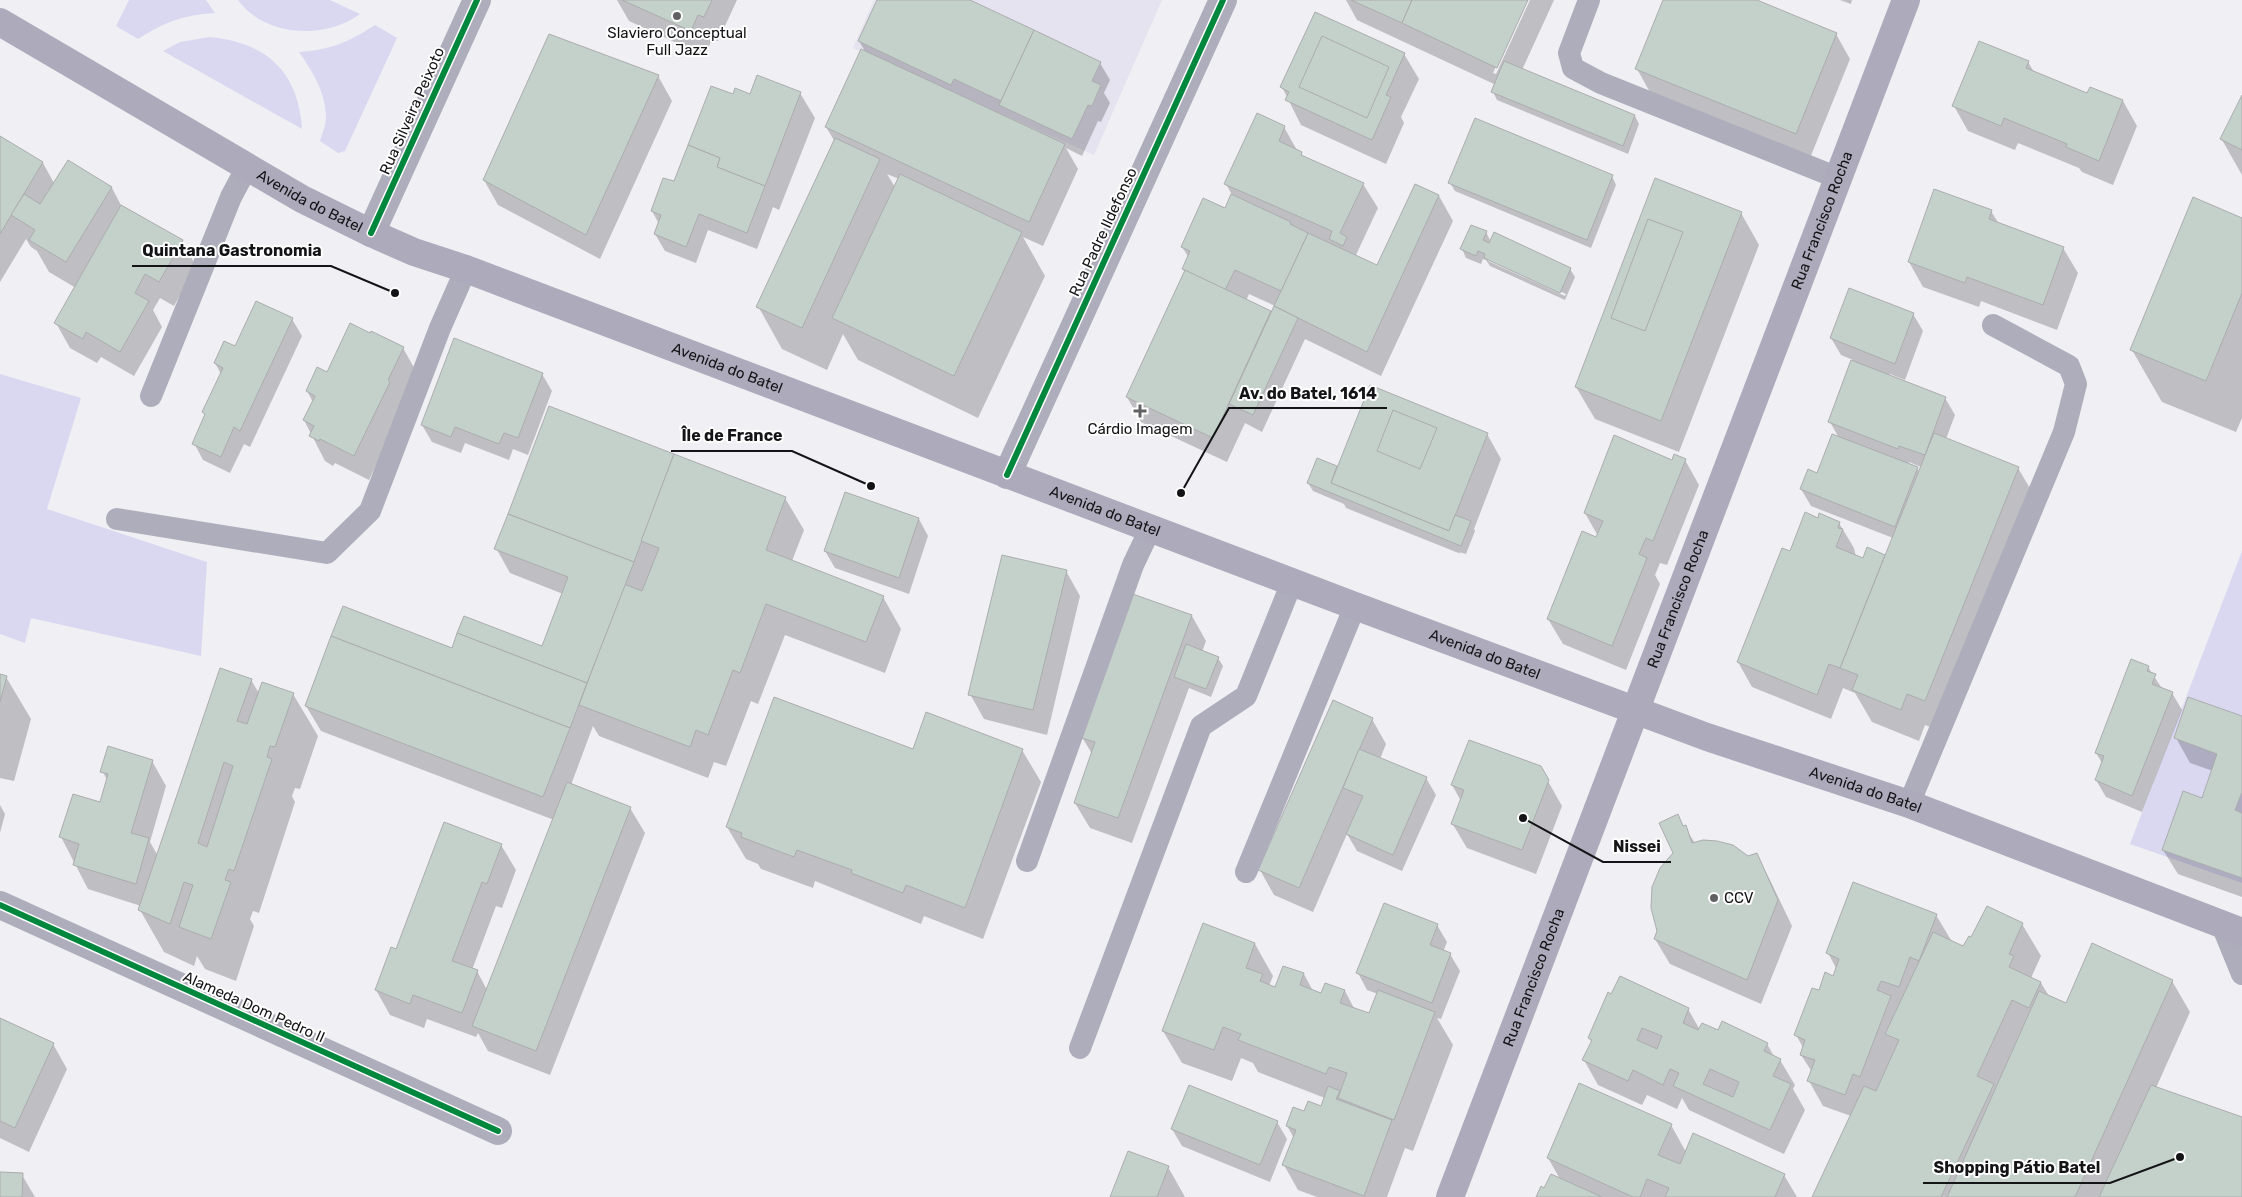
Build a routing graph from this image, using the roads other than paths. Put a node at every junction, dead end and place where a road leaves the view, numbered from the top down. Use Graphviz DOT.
graph roads {
  1 [pos="477,0"];
  2 [pos="1223,0"];
  3 [pos="1589,0"];
  4 [pos="1906,0"];
  5 [pos="0,22"];
  6 [pos="248,166"];
  7 [pos="1838,178"];
  8 [pos="371,233"];
  9 [pos="466,269"];
  10 [pos="1993,325"];
  11 [pos="151,396"];
  12 [pos="1007,475"];
  13 [pos="117,519"];
  14 [pos="1150,529"];
  15 [pos="1292,582"];
  16 [pos="1355,606"];
  17 [pos="1634,710"];
  18 [pos="1909,804"];
  19 [pos="1027,861"];
  20 [pos="1246,872"];
  21 [pos="0,905"];
  22 [pos="2232,928"];
  23 [pos="2242,974"];
  24 [pos="1080,1048"];
  25 [pos="498,1131"];
  26 [pos="1450,1197"];
  1 -- 8 [label="street, Rua Silveira Peixoto"];
  2 -- 12 [label="street, Rua Padre Ildefonso"];
  3 -- 7 [label="lane"];
  4 -- 7 [label="main road, Rua Francisco Rocha"];
  5 -- 6 [label="main road, Avenida do Batel"];
  6 -- 8 [label="main road, Avenida do Batel"];
  6 -- 11 [label="lane"];
  7 -- 17 [label="main road, Rua Francisco Rocha"];
  8 -- 9 [label="main road, Avenida do Batel"];
  9 -- 12 [label="main road, Avenida do Batel"];
  9 -- 13 [label="lane"];
  10 -- 18 [label="lane"];
  12 -- 14 [label="main road, Avenida do Batel"];
  14 -- 15 [label="main road, Avenida do Batel"];
  14 -- 19 [label="lane"];
  15 -- 16 [label="main road, Avenida do Batel"];
  15 -- 24 [label="lane"];
  16 -- 17 [label="main road, Avenida do Batel"];
  16 -- 20 [label="lane"];
  17 -- 18 [label="main road, Avenida do Batel"];
  17 -- 26 [label="main road, Rua Francisco Rocha"];
  18 -- 22 [label="main road, Avenida do Batel"];
  21 -- 25 [label="street, Alameda Dom Pedro II"];
  22 -- 23 [label="lane"];
}
